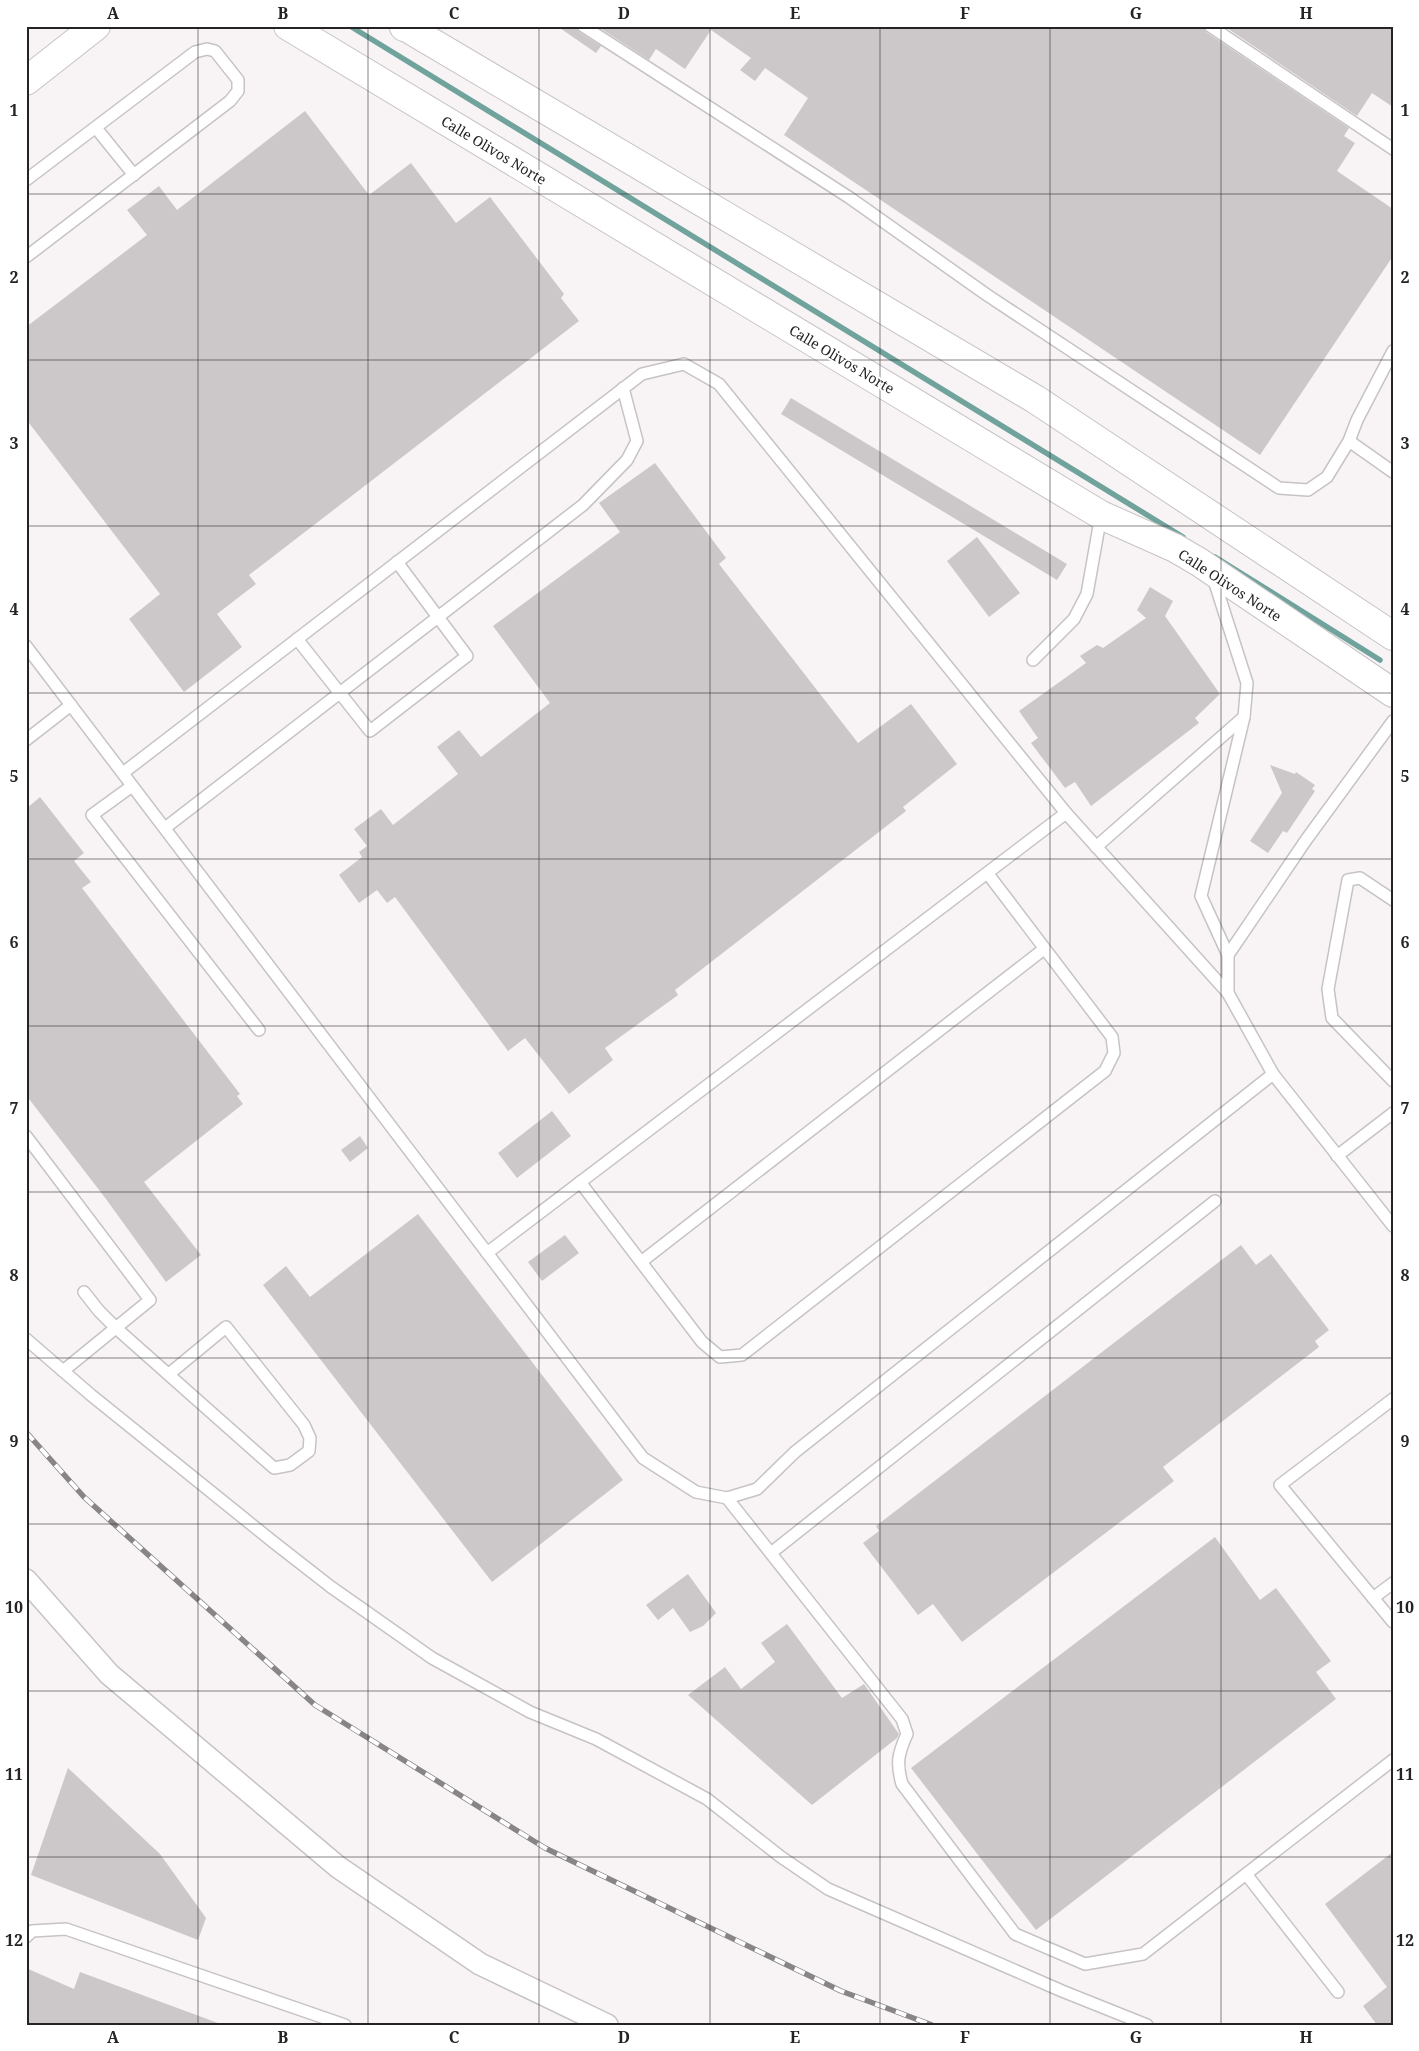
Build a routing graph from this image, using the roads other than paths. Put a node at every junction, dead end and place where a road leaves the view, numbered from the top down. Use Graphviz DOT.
graph roads {
  1 [pos="96,26"];
  2 [pos="288,26"];
  3 [pos="404,26"];
  4 [pos="583,26"];
  5 [pos="1210,26"];
  6 [pos="26,81"];
  7 [pos="96,128"];
  8 [pos="1393,149"];
  9 [pos="134,175"];
  10 [pos="26,180"];
  11 [pos="26,257"];
  12 [pos="1393,351"];
  13 [pos="623,388"];
  14 [pos="1349,441"];
  15 [pos="1393,472"];
  16 [pos="1101,515"];
  17 [pos="397,562"];
  18 [pos="1211,570"];
  19 [pos="439,616"];
  20 [pos="1393,636"];
  21 [pos="297,638"];
  22 [pos="26,646"];
  23 [pos="1033,660"];
  24 [pos="340,692"];
  25 [pos="1393,694"];
  26 [pos="71,705"];
  27 [pos="1244,717"];
  28 [pos="1393,722"];
  29 [pos="26,740"];
  30 [pos="122,773"];
  31 [pos="132,786"];
  32 [pos="1066,813"];
  33 [pos="165,828"];
  34 [pos="1096,847"];
  35 [pos="988,874"];
  36 [pos="1393,900"];
  37 [pos="1044,948"];
  38 [pos="1228,955"];
  39 [pos="1228,993"];
  40 [pos="259,1030"];
  41 [pos="1273,1074"];
  42 [pos="1393,1081"];
  43 [pos="1393,1113"];
  44 [pos="26,1136"];
  45 [pos="1337,1156"];
  46 [pos="580,1182"];
  47 [pos="1214,1201"];
  48 [pos="1393,1226"];
  49 [pos="487,1252"];
  50 [pos="641,1262"];
  51 [pos="84,1292"];
  52 [pos="116,1328"];
  53 [pos="26,1339"];
  54 [pos="62,1371"];
  55 [pos="169,1374"];
  56 [pos="1393,1399"];
  57 [pos="727,1498"];
  58 [pos="771,1553"];
  59 [pos="26,1580"];
  60 [pos="1393,1583"];
  61 [pos="1373,1598"];
  62 [pos="1393,1622"];
  63 [pos="1393,1760"];
  64 [pos="1246,1874"];
  65 [pos="26,1937"];
  66 [pos="1338,1992"];
  67 [pos="345,2025"];
  68 [pos="608,2025"];
  69 [pos="1147,2025"];
  1 -- 6 [label="main road"];
  2 -- 16 [label="main road, Calle Olivos Norte"];
  3 -- 20 [label="main road"];
  4 -- 14 [label="lane"];
  5 -- 8 [label="lane"];
  7 -- 9 [label="lane"];
  7 -- 9 [label="lane"];
  7 -- 10 [label="lane"];
  9 -- 11 [label="lane"];
  12 -- 14 [label="lane"];
  13 -- 17 [label="lane"];
  13 -- 19 [label="lane"];
  13 -- 32 [label="lane"];
  14 -- 15 [label="lane"];
  16 -- 18 [label="main road, Calle Olivos Norte"];
  16 -- 23 [label="lane"];
  17 -- 19 [label="lane"];
  17 -- 21 [label="lane"];
  18 -- 25 [label="main road, Calle Olivos Norte"];
  18 -- 27 [label="lane"];
  19 -- 24 [label="lane"];
  19 -- 24 [label="lane"];
  21 -- 24 [label="lane"];
  21 -- 30 [label="lane"];
  22 -- 26 [label="lane"];
  24 -- 33 [label="lane"];
  26 -- 29 [label="lane"];
  26 -- 30 [label="lane"];
  27 -- 34 [label="lane"];
  27 -- 38 [label="lane"];
  28 -- 38 [label="lane"];
  30 -- 31 [label="lane"];
  31 -- 33 [label="lane"];
  31 -- 40 [label="lane"];
  32 -- 34 [label="lane"];
  32 -- 35 [label="lane"];
  33 -- 49 [label="lane"];
  34 -- 39 [label="lane"];
  35 -- 37 [label="lane"];
  35 -- 46 [label="lane"];
  36 -- 42 [label="lane"];
  37 -- 50 [label="lane"];
  37 -- 50 [label="lane"];
  38 -- 39 [label="lane"];
  39 -- 41 [label="lane"];
  41 -- 45 [label="lane"];
  41 -- 57 [label="lane"];
  43 -- 45 [label="lane"];
  44 -- 52 [label="lane"];
  45 -- 48 [label="lane"];
  46 -- 49 [label="lane"];
  46 -- 50 [label="lane"];
  47 -- 58 [label="lane"];
  49 -- 57 [label="lane"];
  51 -- 52 [label="lane"];
  52 -- 54 [label="lane"];
  52 -- 55 [label="lane"];
  53 -- 54 [label="lane"];
  54 -- 69 [label="lane"];
  55 -- 55 [label="lane"];
  56 -- 61 [label="lane"];
  57 -- 58 [label="lane"];
  58 -- 64 [label="lane"];
  59 -- 68 [label="street"];
  60 -- 61 [label="lane"];
  61 -- 62 [label="lane"];
  63 -- 64 [label="lane"];
  64 -- 66 [label="lane"];
  65 -- 67 [label="lane"];
}
